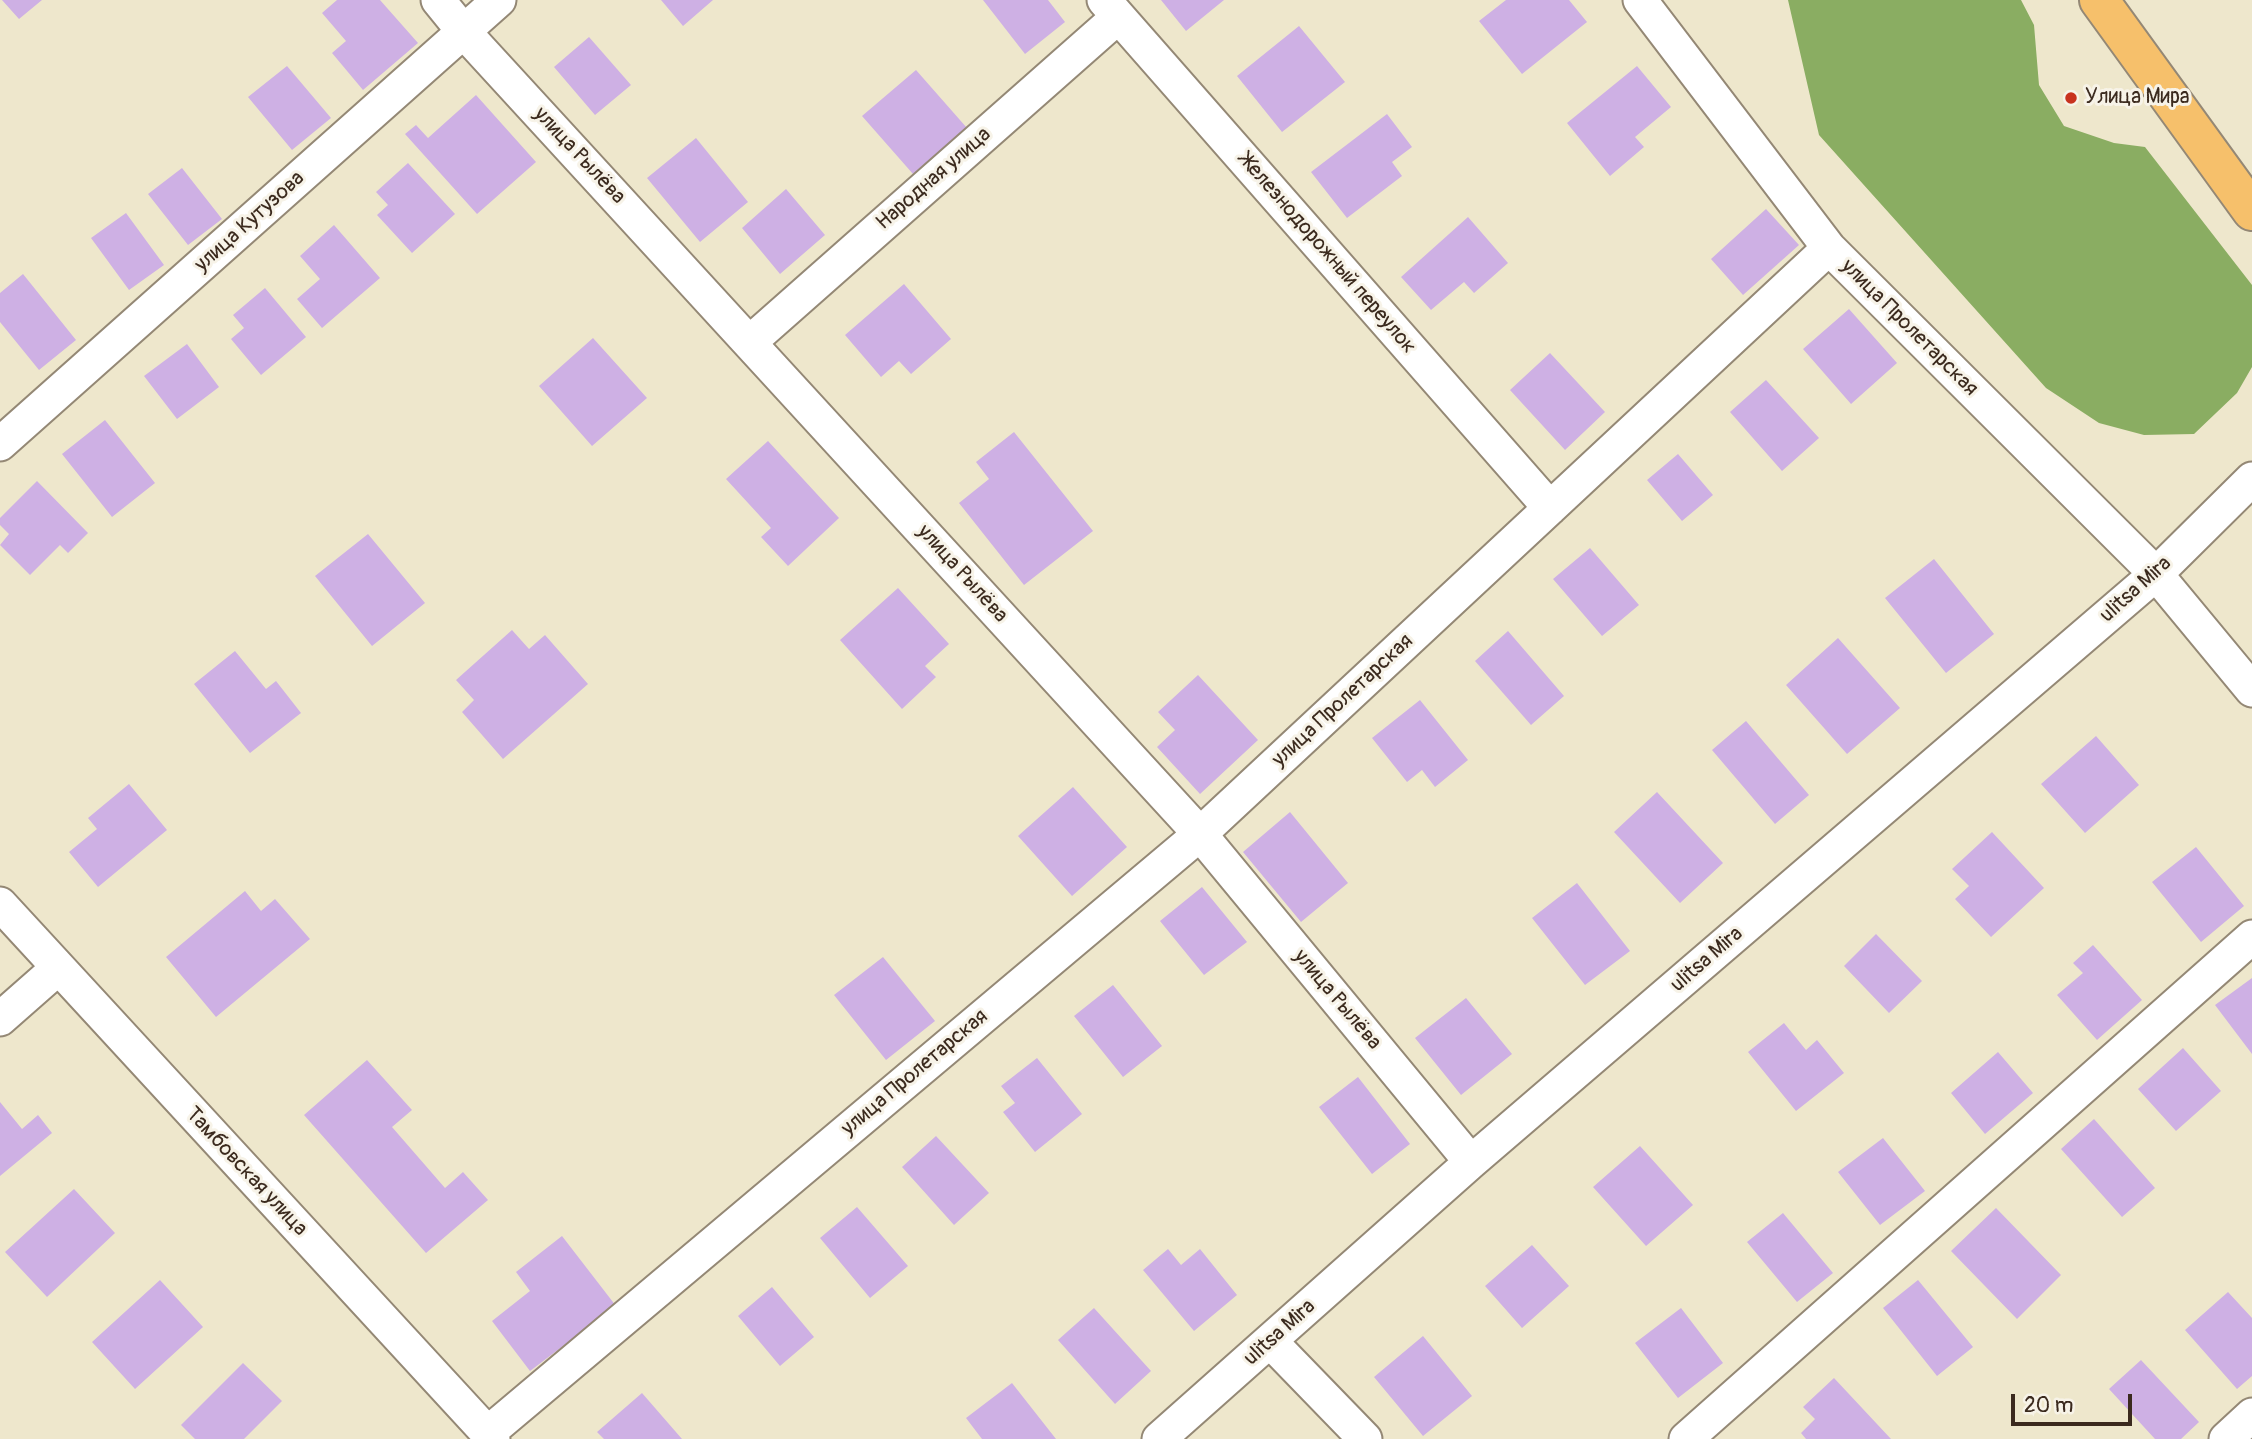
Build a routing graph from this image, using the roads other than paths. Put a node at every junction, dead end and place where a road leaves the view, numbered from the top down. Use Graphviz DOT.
graph roads {
  1 [pos="438,0"];
  2 [pos="499,0"];
  3 [pos="1640,0"];
  4 [pos="2099,0"];
  5 [pos="1111,8"];
  6 [pos="464,32"];
  7 [pos="2252,211"];
  8 [pos="1829,248"];
  9 [pos="750,342"];
  10 [pos="0,444"];
  11 [pos="2252,479"];
  12 [pos="1550,508"];
  13 [pos="2156,575"];
  14 [pos="2252,690"];
  15 [pos="1199,834"];
  16 [pos="0,904"];
  17 [pos="2252,937"];
  18 [pos="58,968"];
  19 [pos="0,1019"];
  20 [pos="1471,1162"];
  21 [pos="1270,1341"];
  22 [pos="2252,1415"];
  23 [pos="490,1436"];
  24 [pos="1159,1439"];
  25 [pos="1365,1439"];
  26 [pos="1686,1439"];
  27 [pos="2226,1439"];
  1 -- 6 [label="street, улица Рылёва"];
  2 -- 6 [label="street, улица Кутузова"];
  3 -- 8 [label="street"];
  4 -- 7 [label="main road"];
  5 -- 9 [label="street, Народная улица"];
  5 -- 12 [label="street, Железнодорожный переулок"];
  6 -- 9 [label="street, улица Рылёва"];
  6 -- 10 [label="street, улица Кутузова"];
  8 -- 12 [label="street, улица Пролетарская"];
  8 -- 13 [label="street, улица Пролетарская"];
  9 -- 15 [label="street, улица Рылёва"];
  11 -- 13 [label="street, ulitsa Mira"];
  12 -- 15 [label="street, улица Пролетарская"];
  13 -- 14 [label="street, улица Пролетарская"];
  13 -- 20 [label="street, ulitsa Mira"];
  15 -- 20 [label="street, улица Рылёва"];
  15 -- 23 [label="street, улица Пролетарская"];
  16 -- 18 [label="street, Тамбовская улица"];
  17 -- 26 [label="street"];
  18 -- 19 [label="street"];
  18 -- 23 [label="street, Тамбовская улица"];
  20 -- 21 [label="street, ulitsa Mira"];
  21 -- 24 [label="street, ulitsa Mira"];
  21 -- 25 [label="street"];
  22 -- 27 [label="street"];
}
